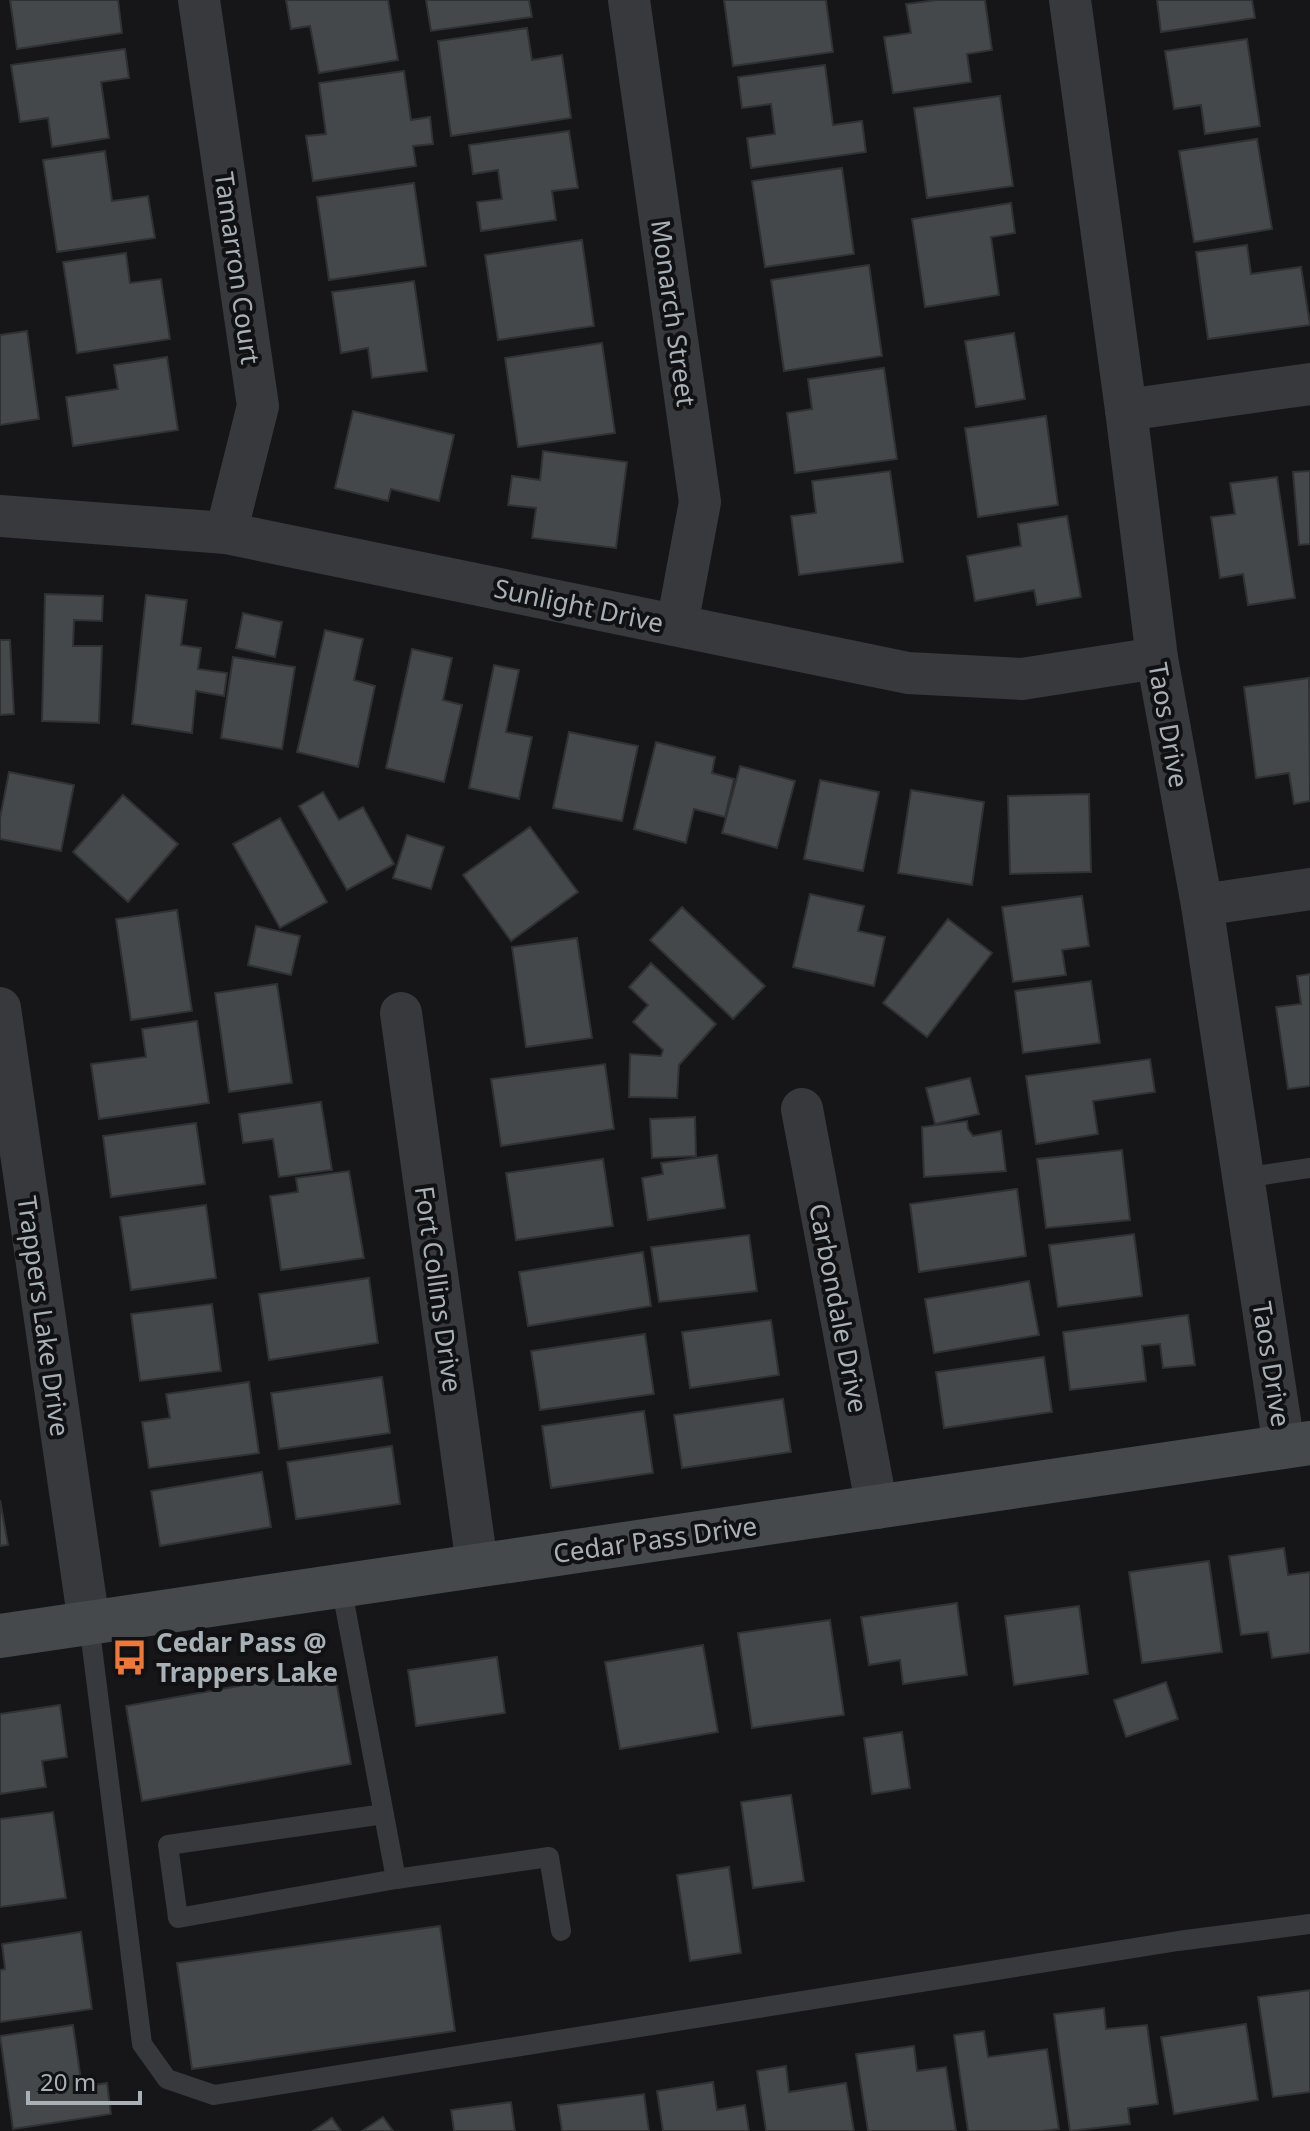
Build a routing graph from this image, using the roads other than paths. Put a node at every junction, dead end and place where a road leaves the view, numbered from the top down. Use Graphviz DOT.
graph roads {
  1 [pos="199,0"];
  2 [pos="629,0"];
  3 [pos="1070,0"];
  4 [pos="1310,384"];
  5 [pos="1126,410"];
  6 [pos="0,516"];
  7 [pos="226,533"];
  8 [pos="677,625"];
  9 [pos="1157,658"];
  10 [pos="1310,889"];
  11 [pos="1202,905"];
  12 [pos="0,1008"];
  13 [pos="401,1013"];
  14 [pos="802,1109"];
  15 [pos="1310,1168"];
  16 [pos="1243,1178"];
  17 [pos="1297,1445"];
  18 [pos="877,1508"];
  19 [pos="477,1565"];
  20 [pos="341,1585"];
  21 [pos="89,1623"];
  22 [pos="0,1636"];
  23 [pos="384,1814"];
  24 [pos="396,1879"];
  25 [pos="1310,1924"];
  26 [pos="561,1931"];
  1 -- 7 [label="street, Tamarron Court"];
  2 -- 8 [label="street, Monarch Street"];
  3 -- 5 [label="street, Taos Drive"];
  4 -- 5 [label="street"];
  5 -- 9 [label="street, Taos Drive"];
  6 -- 7 [label="street, Sunlight Drive"];
  7 -- 8 [label="street, Sunlight Drive"];
  8 -- 9 [label="street, Sunlight Drive"];
  9 -- 11 [label="street, Taos Drive"];
  10 -- 11 [label="street"];
  11 -- 16 [label="street, Taos Drive"];
  12 -- 21 [label="street, Trappers Lake Drive"];
  13 -- 19 [label="street, Fort Collins Drive"];
  14 -- 18 [label="street, Carbondale Drive"];
  15 -- 16 [label="lane"];
  16 -- 17 [label="street, Taos Drive"];
  17 -- 18 [label="street, Cedar Pass Drive"];
  18 -- 19 [label="street, Cedar Pass Drive"];
  19 -- 20 [label="street, Cedar Pass Drive"];
  20 -- 21 [label="street, Cedar Pass Drive"];
  20 -- 23 [label="lane"];
  21 -- 22 [label="street, Cedar Pass Drive"];
  21 -- 25 [label="lane"];
  23 -- 24 [label="lane"];
  23 -- 24 [label="lane"];
  24 -- 26 [label="lane"];
}
